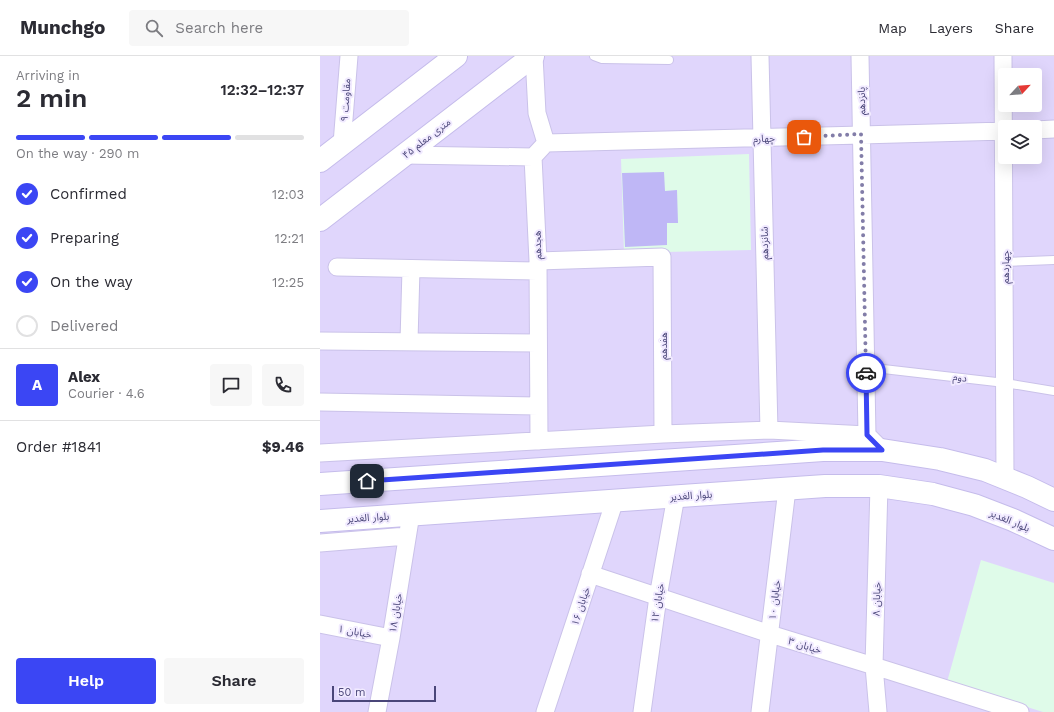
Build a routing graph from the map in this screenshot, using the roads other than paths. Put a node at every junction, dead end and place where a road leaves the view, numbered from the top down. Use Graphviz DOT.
graph roads {
  1 [pos="348,56"];
  2 [pos="456,56"];
  3 [pos="533,56"];
  4 [pos="594,56"];
  5 [pos="760,56"];
  6 [pos="860,56"];
  7 [pos="1003,56"];
  8 [pos="669,60"];
  9 [pos="1004,120"];
  10 [pos="1054,129"];
  11 [pos="1042,130"];
  12 [pos="998,131"];
  13 [pos="861,134"];
  14 [pos="762,138"];
  15 [pos="546,143"];
  16 [pos="342,144"];
  17 [pos="404,155"];
  18 [pos="533,157"];
  19 [pos="320,161"];
  20 [pos="1004,164"];
  21 [pos="320,220"];
  22 [pos="1054,260"];
  23 [pos="1005,262"];
  24 [pos="537,266"];
  25 [pos="337,267"];
  26 [pos="411,268"];
  27 [pos="320,341"];
  28 [pos="409,341"];
  29 [pos="538,343"];
  30 [pos="866,366"];
  31 [pos="1005,383"];
  32 [pos="1054,391"];
  33 [pos="320,402"];
  34 [pos="538,406"];
  35 [pos="769,430"];
  36 [pos="663,434"];
  37 [pos="538,441"];
  38 [pos="875,442"];
  39 [pos="320,453"];
  40 [pos="1005,478"];
  41 [pos="320,484"];
  42 [pos="879,486"];
  43 [pos="787,489"];
  44 [pos="676,496"];
  45 [pos="614,500"];
  46 [pos="1054,500"];
  47 [pos="411,514"];
  48 [pos="320,521"];
  49 [pos="407,536"];
  50 [pos="1054,539"];
  51 [pos="320,543"];
  52 [pos="590,574"];
  53 [pos="658,597"];
  54 [pos="320,624"];
  55 [pos="770,634"];
  56 [pos="391,638"];
  57 [pos="874,666"];
  58 [pos="377,712"];
  59 [pos="545,712"];
  60 [pos="642,712"];
  61 [pos="760,712"];
  62 [pos="878,712"];
  63 [pos="1019,712"];
  1 -- 16 [label="street, مقاومت ۹"];
  2 -- 16 [label="main road"];
  3 -- 15 [label="street"];
  3 -- 17 [label="main road, ۴۵ متری معلم"];
  4 -- 8 [label="lane"];
  5 -- 14 [label="street, شانزدهم"];
  6 -- 13 [label="street, پانزدهم"];
  7 -- 9 [label="street, چهاردهم"];
  10 -- 11 [label="street"];
  12 -- 13 [label="street, چهارم"];
  13 -- 14 [label="street, چهارم"];
  13 -- 30 [label="street, پانزدهم"];
  14 -- 15 [label="street, چهارم"];
  14 -- 35 [label="street, شانزدهم"];
  15 -- 18 [label="street"];
  16 -- 19 [label="main road"];
  17 -- 18 [label="street"];
  17 -- 21 [label="main road, ۴۵ متری معلم"];
  18 -- 24 [label="street, هجدهم"];
  20 -- 23 [label="street, چهاردهم"];
  22 -- 23 [label="lane"];
  23 -- 31 [label="street, چهاردهم"];
  24 -- 26 [label="street"];
  24 -- 29 [label="street, هجدهم"];
  24 -- 36 [label="street, هفدهم"];
  25 -- 26 [label="street"];
  26 -- 28 [label="street"];
  27 -- 28 [label="street"];
  28 -- 29 [label="street"];
  29 -- 34 [label="street, هجدهم"];
  30 -- 31 [label="lane, دوم"];
  30 -- 38 [label="street, پانزدهم"];
  31 -- 32 [label="lane, دوم"];
  31 -- 40 [label="street, چهاردهم"];
  33 -- 34 [label="street"];
  34 -- 37 [label="street, هجدهم"];
  35 -- 36 [label="street"];
  35 -- 38 [label="street"];
  36 -- 37 [label="street"];
  37 -- 39 [label="street"];
  38 -- 40 [label="main road"];
  38 -- 41 [label="main road"];
  40 -- 46 [label="main road"];
  42 -- 43 [label="main road, بلوار الغدیر"];
  42 -- 50 [label="main road, بلوار الغدیر"];
  42 -- 57 [label="street, خیابان ۸"];
  43 -- 44 [label="main road, بلوار الغدیر"];
  43 -- 55 [label="street, خیابان ۱۰"];
  44 -- 45 [label="main road, بلوار الغدیر"];
  44 -- 53 [label="street, خیابان ۱۲"];
  45 -- 47 [label="main road, بلوار الغدیر"];
  45 -- 52 [label="street, خیابان ۱۶"];
  47 -- 48 [label="main road, بلوار الغدیر"];
  47 -- 49 [label="street, خیابان ۱۸"];
  49 -- 51 [label="street"];
  49 -- 56 [label="street, خیابان ۱۸"];
  52 -- 53 [label="street, خیابان ۳"];
  52 -- 59 [label="street, خیابان ۱۶"];
  53 -- 55 [label="street, خیابان ۳"];
  53 -- 60 [label="street, خیابان ۱۲"];
  54 -- 56 [label="street, خیابان ۱"];
  55 -- 57 [label="street, خیابان ۳"];
  55 -- 61 [label="street, خیابان ۱۰"];
  56 -- 58 [label="street, خیابان ۱۸"];
  57 -- 62 [label="street, خیابان ۸"];
  57 -- 63 [label="street, خیابان ۳"];
}
